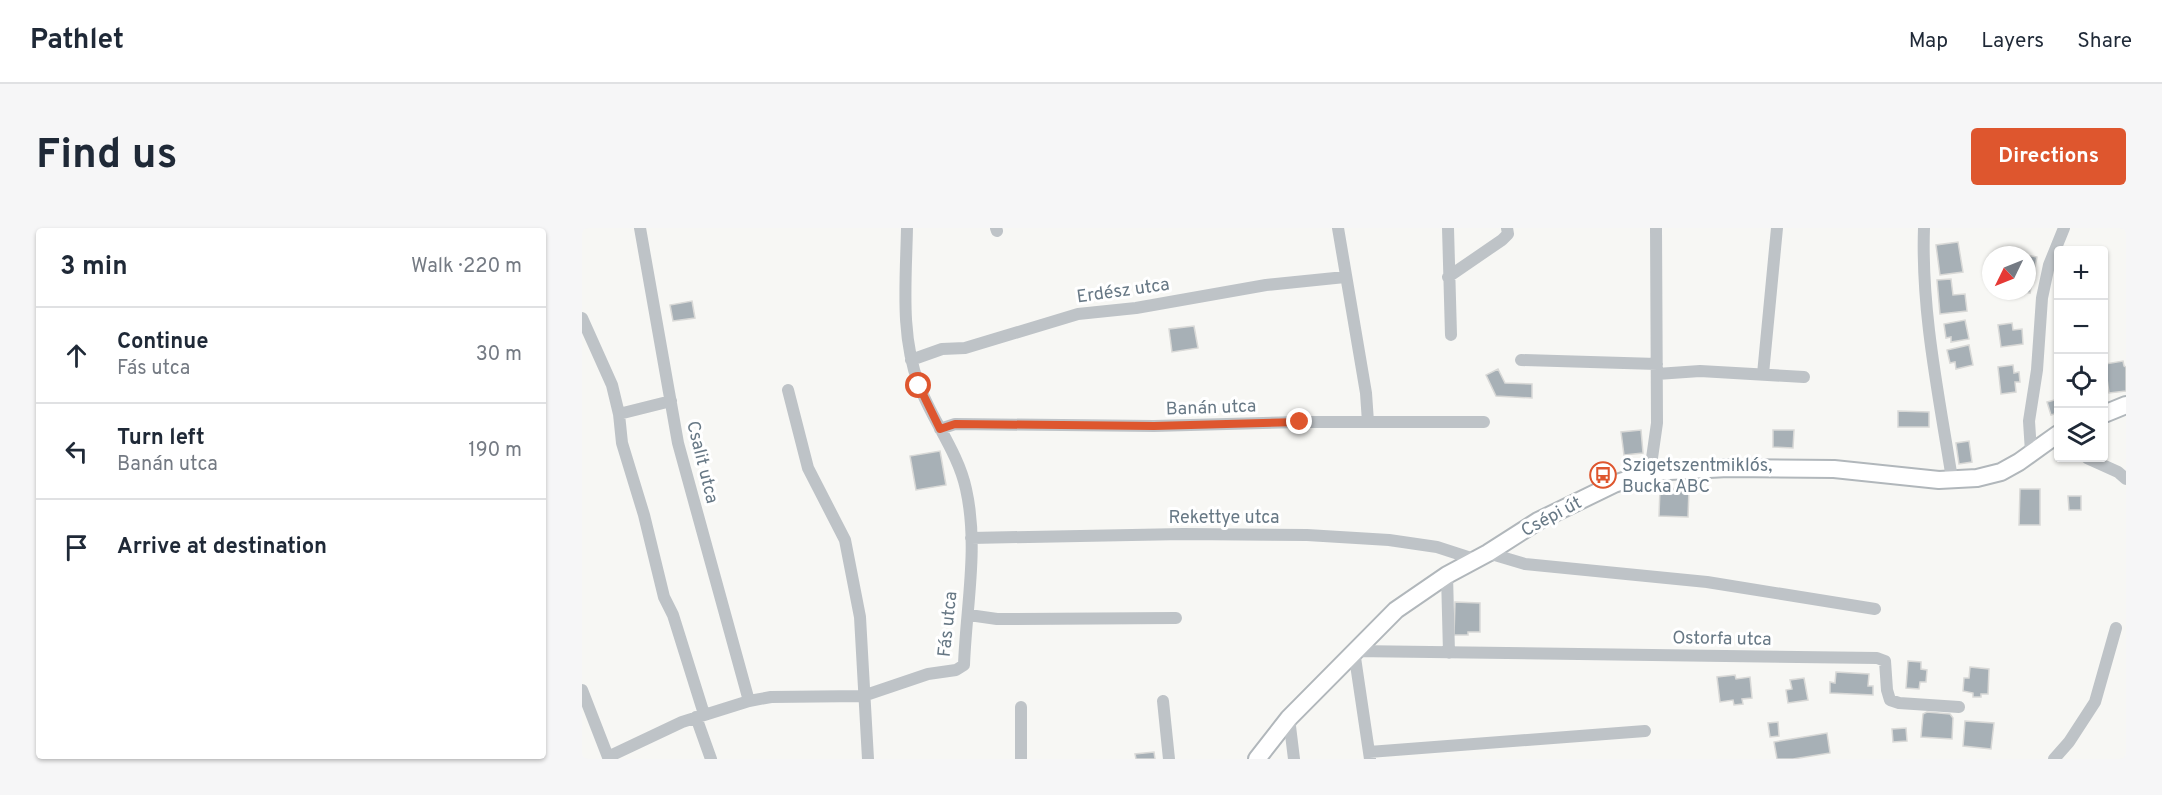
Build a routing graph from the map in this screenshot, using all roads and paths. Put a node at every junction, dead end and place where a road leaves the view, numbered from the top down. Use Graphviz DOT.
graph roads {
  1 [pos="640,228"];
  2 [pos="907,228"];
  3 [pos="1338,228"];
  4 [pos="1448,228"];
  5 [pos="1508,228"];
  6 [pos="1656,228"];
  7 [pos="1777,228"];
  8 [pos="1924,228"];
  9 [pos="2064,228"];
  10 [pos="1345,277"];
  11 [pos="1448,277"];
  12 [pos="582,318"];
  13 [pos="1451,335"];
  14 [pos="911,360"];
  15 [pos="1521,360"];
  16 [pos="1657,369"];
  17 [pos="1763,374"];
  18 [pos="1804,377"];
  19 [pos="788,390"];
  20 [pos="671,401"];
  21 [pos="2126,405"];
  22 [pos="2108,412"];
  23 [pos="619,414"];
  24 [pos="1368,422"];
  25 [pos="1484,422"];
  26 [pos="940,429"];
  27 [pos="2054,439"];
  28 [pos="2031,452"];
  29 [pos="2095,462"];
  30 [pos="1650,472"];
  31 [pos="1952,479"];
  32 [pos="2126,479"];
  33 [pos="971,538"];
  34 [pos="1481,556"];
  35 [pos="1447,575"];
  36 [pos="1875,609"];
  37 [pos="969,615"];
  38 [pos="1176,618"];
  39 [pos="2116,628"];
  40 [pos="1354,651"];
  41 [pos="1449,653"];
  42 [pos="582,690"];
  43 [pos="863,696"];
  44 [pos="1163,701"];
  45 [pos="749,702"];
  46 [pos="1021,707"];
  47 [pos="1959,707"];
  48 [pos="585,710"];
  49 [pos="700,716"];
  50 [pos="1289,718"];
  51 [pos="1646,731"];
  52 [pos="623,754"];
  53 [pos="1370,755"];
  54 [pos="711,759"];
  55 [pos="868,759"];
  56 [pos="1021,759"];
  57 [pos="1169,759"];
  58 [pos="1257,759"];
  59 [pos="1294,759"];
  60 [pos="2054,759"];
  1 -- 20 [label="street, Csalit utca"];
  2 -- 14 [label="street, Fás utca"];
  3 -- 10 [label="street"];
  4 -- 11 [label="street"];
  5 -- 11 [label="street"];
  6 -- 16 [label="street"];
  7 -- 17 [label="street"];
  8 -- 31 [label="street"];
  9 -- 28 [label="street"];
  10 -- 14 [label="street, Erdész utca"];
  10 -- 24 [label="street"];
  11 -- 13 [label="street"];
  12 -- 23 [label="street"];
  14 -- 26 [label="street, Fás utca"];
  15 -- 16 [label="street"];
  16 -- 17 [label="street"];
  16 -- 30 [label="street"];
  17 -- 18 [label="street"];
  19 -- 43 [label="street"];
  20 -- 23 [label="street"];
  20 -- 45 [label="street, Csalit utca"];
  21 -- 22 [label="street"];
  23 -- 49 [label="street"];
  24 -- 25 [label="street, Banán utca"];
  24 -- 26 [label="street, Banán utca"];
  26 -- 33 [label="street, Fás utca"];
  27 -- 28 [label="street, Csépi út"];
  28 -- 31 [label="street, Csépi út"];
  29 -- 32 [label="street"];
  30 -- 31 [label="street, Csépi út"];
  30 -- 34 [label="street, Csépi út"];
  33 -- 34 [label="street, Rekettye utca"];
  33 -- 37 [label="street, Fás utca"];
  34 -- 35 [label="street, Csépi út"];
  34 -- 36 [label="street, Rekettye utca"];
  35 -- 40 [label="street, Csépi út"];
  35 -- 41 [label="street"];
  37 -- 38 [label="street"];
  37 -- 43 [label="street, Fás utca"];
  39 -- 60 [label="street"];
  40 -- 41 [label="street, Ostorfa utca"];
  40 -- 50 [label="street, Csépi út"];
  40 -- 53 [label="street"];
  41 -- 47 [label="street, Ostorfa utca"];
  42 -- 48 [label="street"];
  43 -- 45 [label="street, Fás utca"];
  43 -- 55 [label="street"];
  44 -- 57 [label="street"];
  45 -- 49 [label="street, Fás utca"];
  46 -- 56 [label="street"];
  48 -- 52 [label="street, Fás utca"];
  49 -- 52 [label="street, Fás utca"];
  49 -- 54 [label="street"];
  50 -- 58 [label="street, Csépi út"];
  50 -- 59 [label="street"];
  51 -- 53 [label="street"];
}
